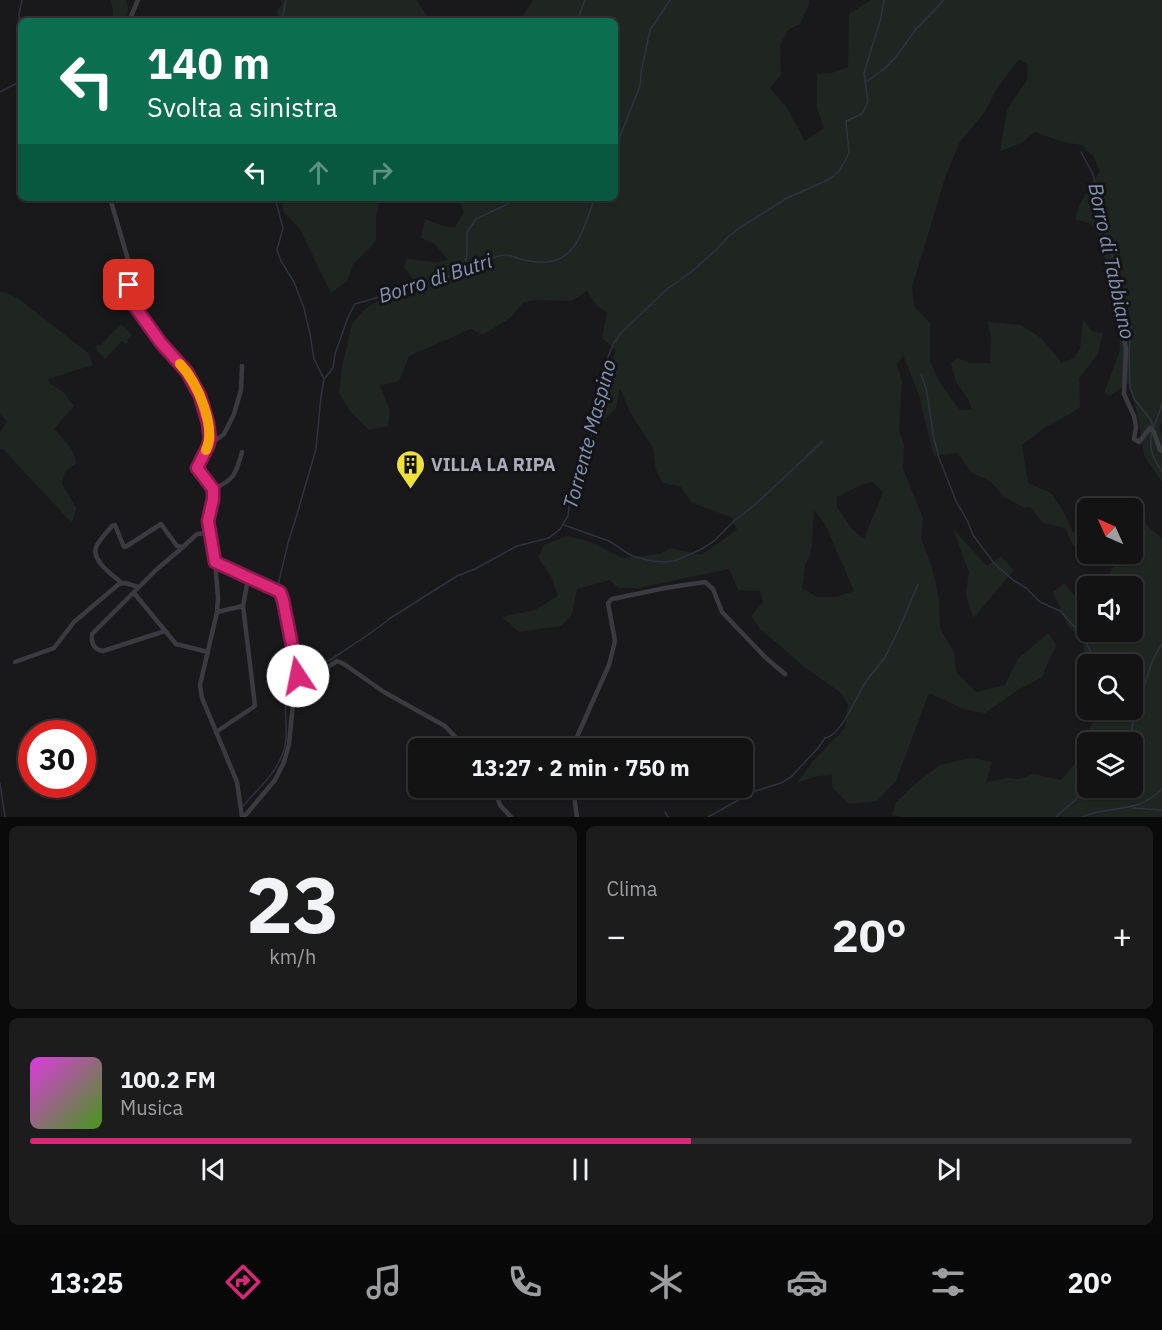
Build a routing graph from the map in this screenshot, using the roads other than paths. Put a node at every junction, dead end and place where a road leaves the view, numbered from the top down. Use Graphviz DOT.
graph roads {
  1 [pos="138,0"];
  2 [pos="130,18"];
  3 [pos="111,201"];
  4 [pos="1124,336"];
  5 [pos="242,366"];
  6 [pos="208,446"];
  7 [pos="1162,451"];
  8 [pos="242,452"];
  9 [pos="213,489"];
  10 [pos="210,533"];
  11 [pos="183,546"];
  12 [pos="215,562"];
  13 [pos="249,579"];
  14 [pos="122,583"];
  15 [pos="138,587"];
  16 [pos="134,593"];
  17 [pos="243,606"];
  18 [pos="217,612"];
  19 [pos="165,630"];
  20 [pos="208,652"];
  21 [pos="15,662"];
  22 [pos="785,674"];
  23 [pos="305,682"];
  24 [pos="216,732"];
  25 [pos="456,738"];
  26 [pos="576,738"];
  27 [pos="498,798"];
  28 [pos="575,798"];
  29 [pos="243,817"];
  30 [pos="511,817"];
  31 [pos="578,817"];
  1 -- 2 [label="street"];
  3 -- 6 [label="street"];
  4 -- 7 [label="street"];
  5 -- 6 [label="street"];
  6 -- 9 [label="street"];
  8 -- 9 [label="street"];
  9 -- 10 [label="street"];
  10 -- 11 [label="street"];
  10 -- 12 [label="street"];
  11 -- 14 [label="street"];
  11 -- 15 [label="street"];
  12 -- 13 [label="street"];
  12 -- 18 [label="street"];
  13 -- 17 [label="street"];
  13 -- 23 [label="street"];
  14 -- 15 [label="street"];
  14 -- 21 [label="street"];
  15 -- 16 [label="street"];
  16 -- 19 [label="street"];
  16 -- 19 [label="street"];
  17 -- 18 [label="street"];
  17 -- 24 [label="street"];
  18 -- 20 [label="street"];
  19 -- 20 [label="street"];
  20 -- 24 [label="street"];
  22 -- 26 [label="street"];
  23 -- 25 [label="street"];
  23 -- 29 [label="street"];
  24 -- 29 [label="street"];
  27 -- 30 [label="street"];
  28 -- 31 [label="street"];
}
